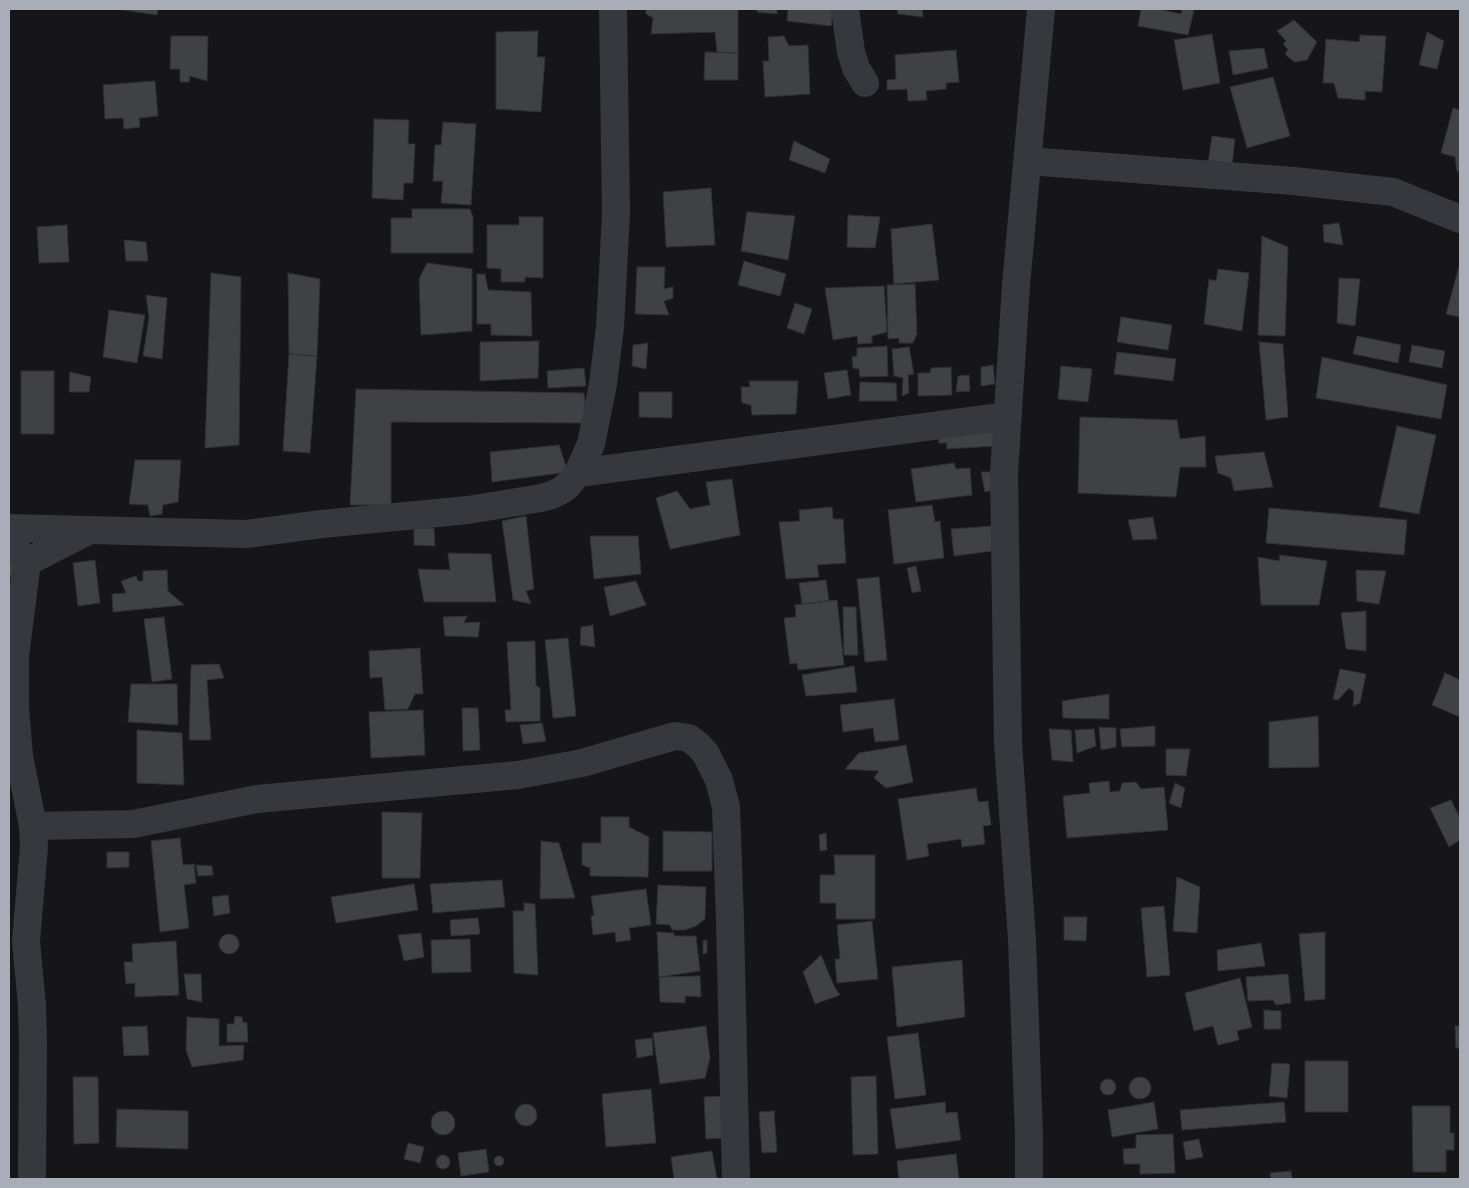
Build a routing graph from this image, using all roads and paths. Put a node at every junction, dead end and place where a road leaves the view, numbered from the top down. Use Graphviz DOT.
graph roads {
  1 [pos="613,9"];
  2 [pos="845,9"];
  3 [pos="1041,9"];
  4 [pos="866,83"];
  5 [pos="1028,161"];
  6 [pos="1460,219"];
  7 [pos="1008,416"];
  8 [pos="578,473"];
  9 [pos="9,528"];
  10 [pos="90,531"];
  11 [pos="9,541"];
  12 [pos="27,562"];
  13 [pos="33,826"];
  14 [pos="32,1179"];
  15 [pos="736,1179"];
  16 [pos="1029,1179"];
  1 -- 8 [label="street"];
  2 -- 4 [label="street"];
  3 -- 5 [label="street"];
  5 -- 6 [label="street"];
  5 -- 7 [label="street"];
  7 -- 8 [label="street"];
  7 -- 16 [label="street"];
  8 -- 10 [label="street"];
  9 -- 10 [label="street"];
  10 -- 12 [label="street"];
  11 -- 12 [label="street"];
  12 -- 13 [label="street"];
  13 -- 14 [label="street"];
  13 -- 15 [label="street"];
}
